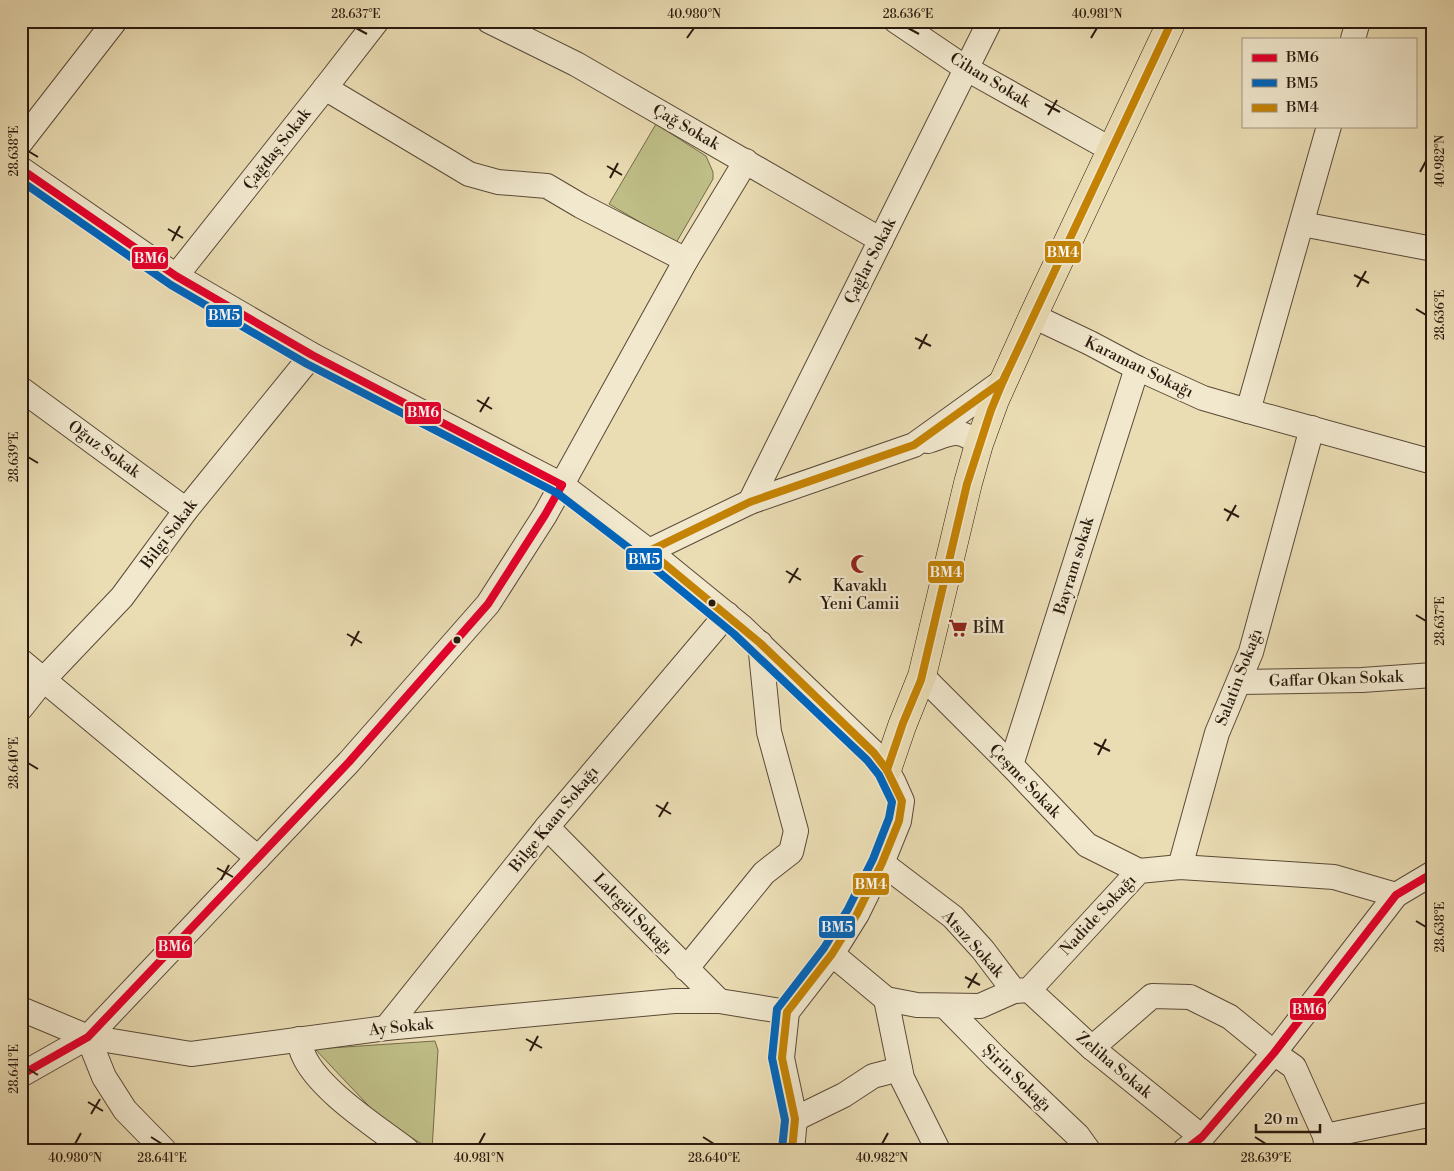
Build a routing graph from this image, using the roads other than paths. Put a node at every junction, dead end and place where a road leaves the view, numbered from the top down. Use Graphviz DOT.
graph roads {
  1 [pos="115,21"];
  2 [pos="376,21"];
  3 [pos="489,21"];
  4 [pos="896,21"];
  5 [pos="990,21"];
  6 [pos="1172,21"];
  7 [pos="1358,21"];
  8 [pos="1353,38"];
  9 [pos="968,68"];
  10 [pos="326,88"];
  11 [pos="1328,128"];
  12 [pos="21,142"];
  13 [pos="1112,150"];
  14 [pos="746,161"];
  15 [pos="21,169"];
  16 [pos="1302,224"];
  17 [pos="880,240"];
  18 [pos="1433,249"];
  19 [pos="686,260"];
  20 [pos="176,276"];
  21 [pos="1033,316"];
  22 [pos="312,356"];
  23 [pos="1138,368"];
  24 [pos="1003,381"];
  25 [pos="21,389"];
  26 [pos="1248,411"];
  27 [pos="1312,428"];
  28 [pos="979,444"];
  29 [pos="914,445"];
  30 [pos="1433,462"];
  31 [pos="562,485"];
  32 [pos="750,502"];
  33 [pos="186,510"];
  34 [pos="649,550"];
  35 [pos="727,614"];
  36 [pos="760,643"];
  37 [pos="21,661"];
  38 [pos="1433,675"];
  39 [pos="922,676"];
  40 [pos="44,679"];
  41 [pos="1239,682"];
  42 [pos="21,708"];
  43 [pos="1011,765"];
  44 [pos="887,770"];
  45 [pos="547,827"];
  46 [pos="258,858"];
  47 [pos="882,862"];
  48 [pos="1180,867"];
  49 [pos="1139,871"];
  50 [pos="1433,873"];
  51 [pos="1396,895"];
  52 [pos="832,954"];
  53 [pos="686,969"];
  54 [pos="1021,990"];
  55 [pos="886,999"];
  56 [pos="719,1001"];
  57 [pos="945,1006"];
  58 [pos="21,1009"];
  59 [pos="787,1012"];
  60 [pos="386,1028"];
  61 [pos="88,1037"];
  62 [pos="299,1039"];
  63 [pos="1092,1048"];
  64 [pos="1274,1053"];
  65 [pos="900,1068"];
  66 [pos="21,1075"];
  67 [pos="1433,1114"];
  68 [pos="795,1119"];
  69 [pos="382,1142"];
  70 [pos="1194,1143"];
  71 [pos="1326,1143"];
  72 [pos="164,1150"];
  73 [pos="407,1150"];
  74 [pos="792,1150"];
  75 [pos="938,1150"];
  76 [pos="1088,1150"];
  1 -- 12 [label="street"];
  2 -- 10 [label="street, Çağdaş Sokak"];
  3 -- 14 [label="street, Çağ Sokak"];
  4 -- 9 [label="street, Cihan Sokak"];
  5 -- 9 [label="street, Çağlar Sokak"];
  6 -- 13 [label="main road"];
  7 -- 8 [label="street"];
  9 -- 13 [label="street, Cihan Sokak"];
  9 -- 17 [label="street, Çağlar Sokak"];
  10 -- 19 [label="street"];
  10 -- 20 [label="street, Çağdaş Sokak"];
  11 -- 16 [label="street"];
  13 -- 21 [label="main road"];
  14 -- 17 [label="street, Çağ Sokak"];
  14 -- 19 [label="street"];
  15 -- 20 [label="street"];
  16 -- 18 [label="street"];
  16 -- 26 [label="street"];
  17 -- 32 [label="street, Çağlar Sokak"];
  19 -- 31 [label="street"];
  20 -- 22 [label="street"];
  21 -- 23 [label="street, Karaman Sokağı"];
  21 -- 24 [label="main road"];
  22 -- 31 [label="street"];
  22 -- 33 [label="street, Bilgi Sokak"];
  23 -- 26 [label="street, Karaman Sokağı"];
  23 -- 43 [label="street, Bayram sokak"];
  24 -- 28 [label="main road"];
  24 -- 29 [label="street"];
  25 -- 33 [label="street, Oğuz Sokak"];
  26 -- 27 [label="street, Karaman Sokağı"];
  27 -- 30 [label="street, Karaman Sokağı"];
  27 -- 41 [label="street, Salatin Sokağı"];
  28 -- 29 [label="street"];
  28 -- 39 [label="main road"];
  29 -- 32 [label="street"];
  31 -- 34 [label="street"];
  31 -- 46 [label="street"];
  32 -- 34 [label="street"];
  33 -- 40 [label="street, Bilgi Sokak"];
  34 -- 35 [label="street"];
  35 -- 36 [label="street"];
  35 -- 45 [label="street, Bilge Kaan Sokağı"];
  36 -- 44 [label="street"];
  36 -- 53 [label="street"];
  37 -- 40 [label="street"];
  38 -- 41 [label="street, Gaffar Okan Sokak"];
  39 -- 43 [label="street, Çeşme Sokak"];
  39 -- 44 [label="main road"];
  40 -- 42 [label="street, Bilgi Sokak"];
  40 -- 46 [label="street"];
  41 -- 48 [label="street, Salatin Sokağı"];
  43 -- 49 [label="street, Çeşme Sokak"];
  44 -- 47 [label="street"];
  45 -- 53 [label="street, Lalegül Sokağı"];
  45 -- 60 [label="street, Bilge Kaan Sokağı"];
  46 -- 61 [label="street"];
  47 -- 52 [label="street"];
  47 -- 54 [label="street, Atsız Sokak"];
  48 -- 49 [label="street, Nadide Sokağı"];
  48 -- 51 [label="street, Nadide Sokağı"];
  49 -- 54 [label="street, Nadide Sokağı"];
  50 -- 51 [label="street"];
  51 -- 64 [label="street"];
  52 -- 55 [label="street, Nadide Sokağı"];
  52 -- 59 [label="street"];
  53 -- 56 [label="street, Lalegül Sokağı"];
  54 -- 57 [label="street, Nadide Sokağı"];
  54 -- 63 [label="street, Zeliha Sokak"];
  55 -- 57 [label="street, Nadide Sokağı"];
  55 -- 65 [label="street"];
  56 -- 59 [label="street, Ay Sokak"];
  56 -- 60 [label="street, Ay Sokak"];
  57 -- 76 [label="street, Şirin Sokağı"];
  58 -- 61 [label="street, Ay Sokak"];
  59 -- 68 [label="street"];
  60 -- 62 [label="street, Ay Sokak"];
  61 -- 62 [label="street, Ay Sokak"];
  61 -- 66 [label="street"];
  61 -- 72 [label="street"];
  62 -- 69 [label="street"];
  63 -- 64 [label="street"];
  63 -- 70 [label="street, Zeliha Sokak"];
  64 -- 70 [label="street"];
  64 -- 71 [label="street"];
  65 -- 68 [label="street"];
  65 -- 75 [label="street"];
  67 -- 71 [label="street"];
  68 -- 74 [label="street"];
  69 -- 73 [label="street"];
}
